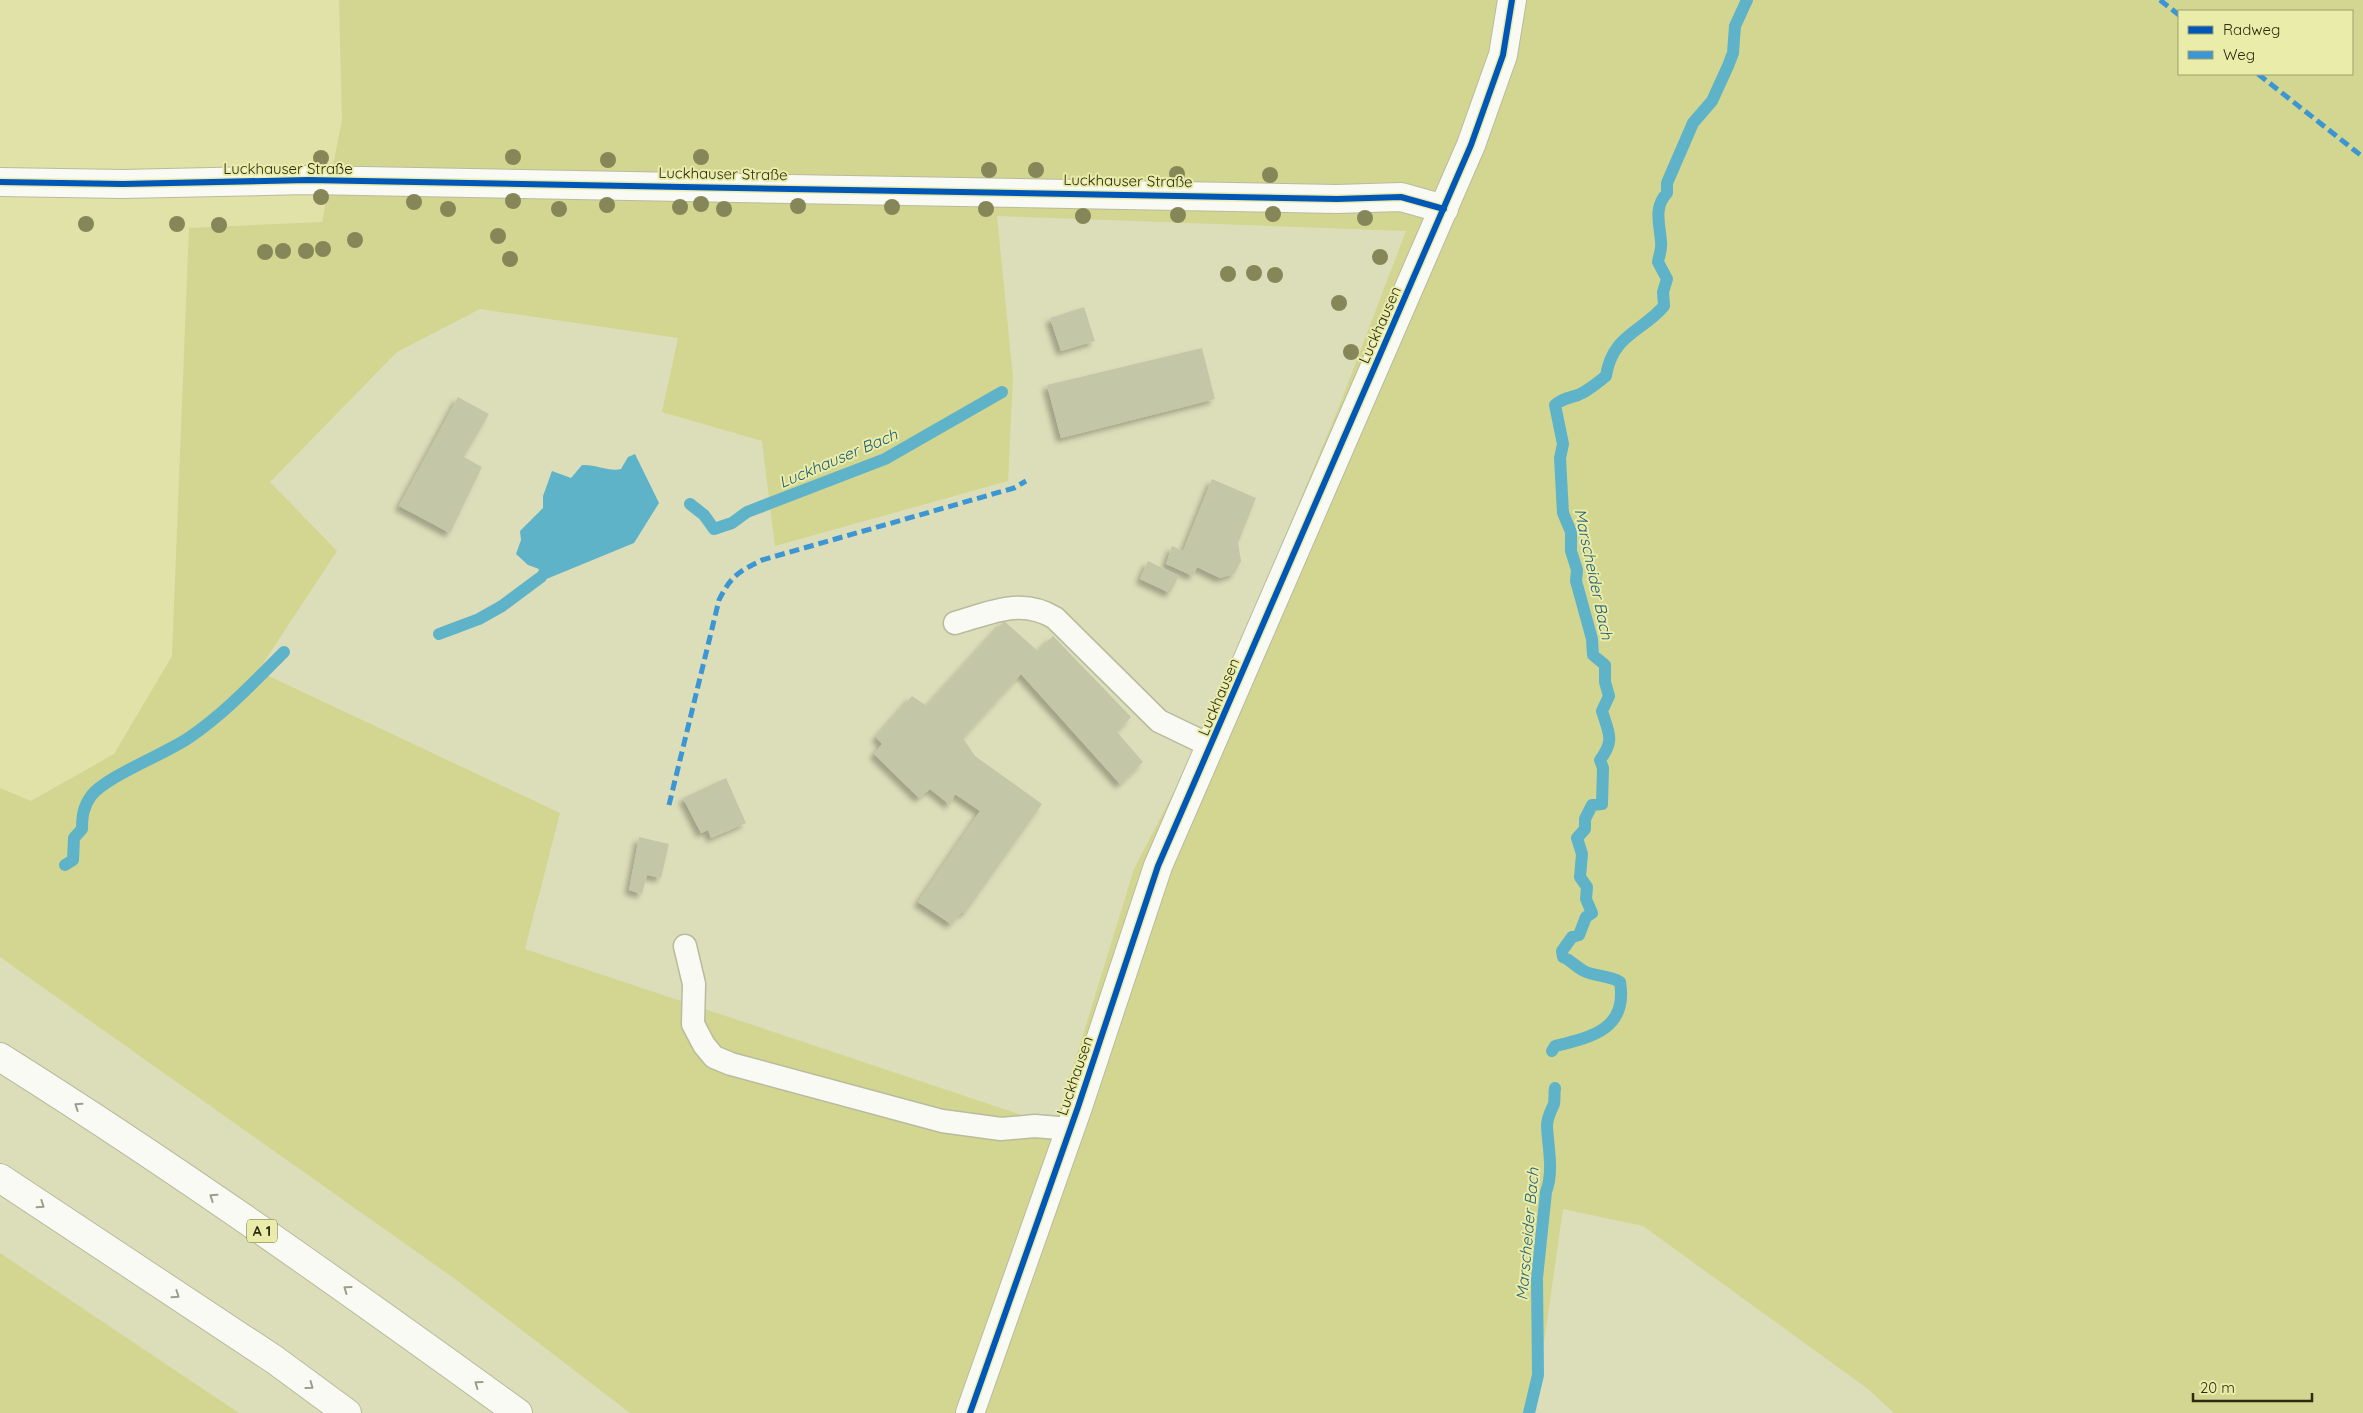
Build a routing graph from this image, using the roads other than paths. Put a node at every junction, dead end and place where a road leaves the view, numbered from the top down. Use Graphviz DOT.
graph roads {
  1 [pos="1512,0"];
  2 [pos="0,182"];
  3 [pos="1444,209"];
  4 [pos="955,623"];
  5 [pos="1211,746"];
  6 [pos="685,946"];
  7 [pos="0,1057"];
  8 [pos="1070,1129"];
  9 [pos="0,1178"];
  10 [pos="347,1413"];
  11 [pos="518,1413"];
  12 [pos="970,1413"];
  1 -- 3 [label="main road, Luckhausen"];
  2 -- 3 [label="main road, Luckhauser Straße"];
  3 -- 5 [label="main road, Luckhausen"];
  4 -- 5 [label="lane"];
  5 -- 8 [label="main road, Luckhausen"];
  6 -- 8 [label="lane"];
  11 -- 7 [label="main road, A 1, one-way"];
  8 -- 12 [label="main road, Luckhausen"];
  9 -- 10 [label="main road, one-way"];
}
